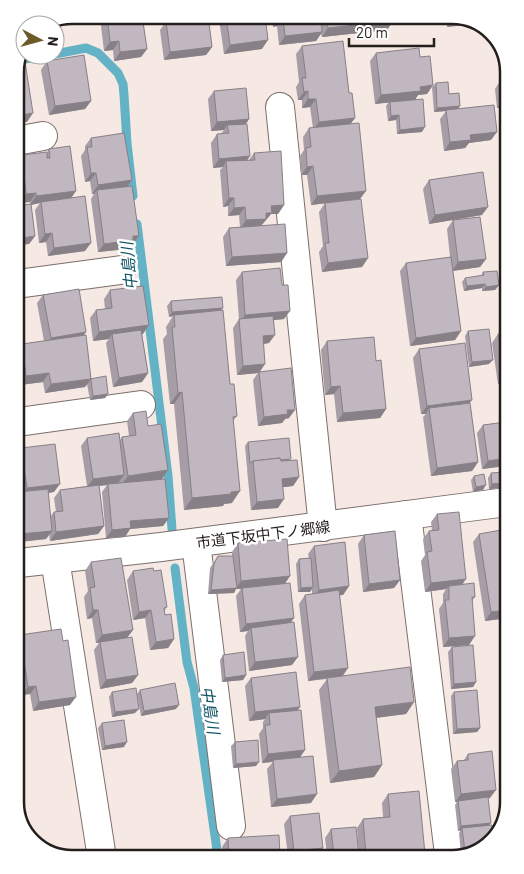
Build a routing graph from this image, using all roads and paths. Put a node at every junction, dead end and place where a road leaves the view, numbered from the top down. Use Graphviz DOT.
graph roads {
  1 [pos="280,107"];
  2 [pos="43,136"];
  3 [pos="24,140"];
  4 [pos="121,270"];
  5 [pos="24,283"];
  6 [pos="141,406"];
  7 [pos="24,421"];
  8 [pos="500,503"];
  9 [pos="407,515"];
  10 [pos="323,527"];
  11 [pos="178,545"];
  12 [pos="55,559"];
  13 [pos="24,562"];
  14 [pos="231,826"];
  15 [pos="101,850"];
  16 [pos="449,850"];
  1 -- 10 [label="street"];
  2 -- 3 [label="street"];
  4 -- 5 [label="street"];
  6 -- 7 [label="street"];
  8 -- 9 [label="street, 市道下坂中下ノ郷線"];
  9 -- 10 [label="street, 市道下坂中下ノ郷線"];
  9 -- 16 [label="street"];
  10 -- 11 [label="street, 市道下坂中下ノ郷線"];
  11 -- 12 [label="street, 市道下坂中下ノ郷線"];
  11 -- 14 [label="street"];
  12 -- 13 [label="street, 市道下坂中下ノ郷線"];
  12 -- 15 [label="street"];
}
